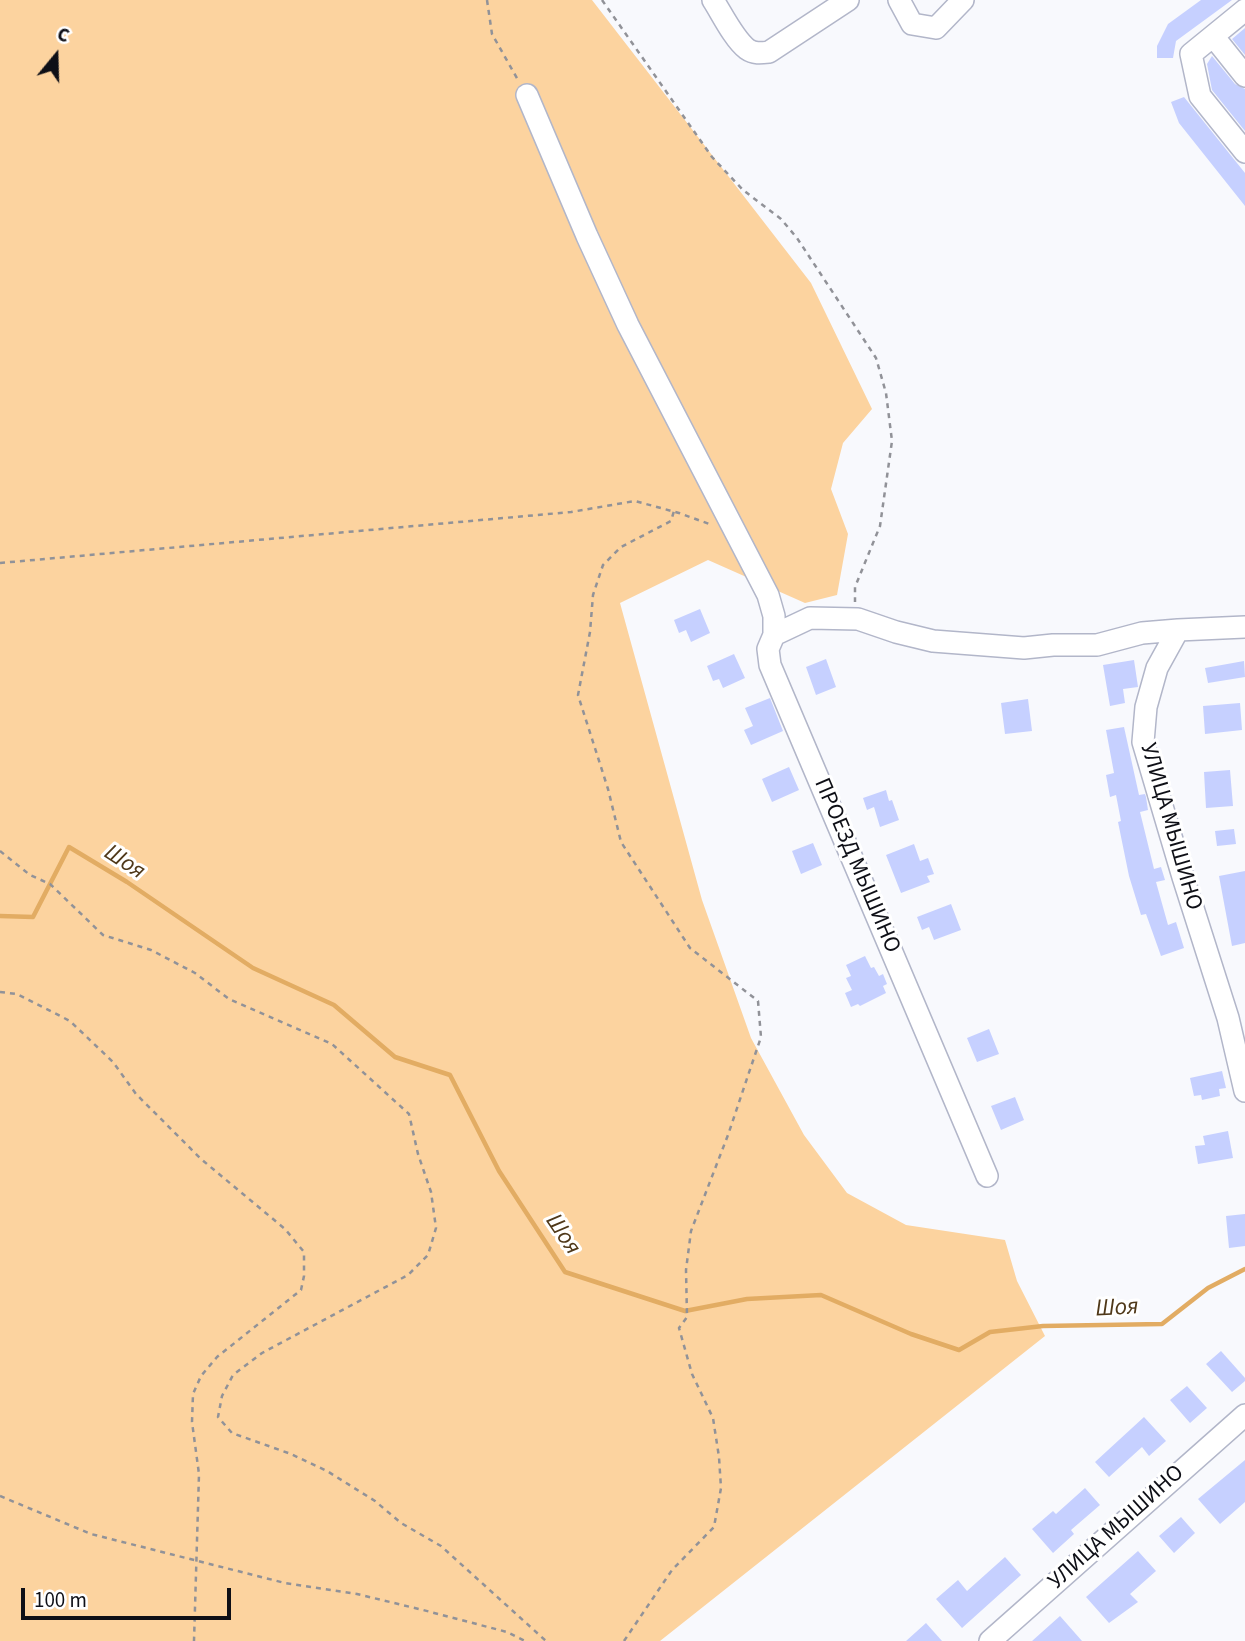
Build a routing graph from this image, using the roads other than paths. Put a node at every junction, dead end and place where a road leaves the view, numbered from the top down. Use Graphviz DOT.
graph roads {
  1 [pos="713,0"];
  2 [pos="899,0"];
  3 [pos="963,0"];
  4 [pos="843,1"];
  5 [pos="1245,10"];
  6 [pos="1213,36"];
  7 [pos="1245,76"];
  8 [pos="527,96"];
  9 [pos="1245,152"];
  10 [pos="1245,627"];
  11 [pos="1178,631"];
  12 [pos="774,635"];
  13 [pos="1245,1091"];
  14 [pos="987,1176"];
  15 [pos="1245,1415"];
  16 [pos="990,1641"];
  1 -- 4 [label="street"];
  2 -- 3 [label="street"];
  5 -- 6 [label="street"];
  6 -- 7 [label="street"];
  6 -- 9 [label="street"];
  8 -- 12 [label="street, ПРОЕЗД МЫШИНО"];
  10 -- 11 [label="street"];
  11 -- 12 [label="street"];
  11 -- 13 [label="street, УЛИЦА МЫШИНО"];
  12 -- 14 [label="street, ПРОЕЗД МЫШИНО"];
  15 -- 16 [label="street, УЛИЦА МЫШИНО"];
}
